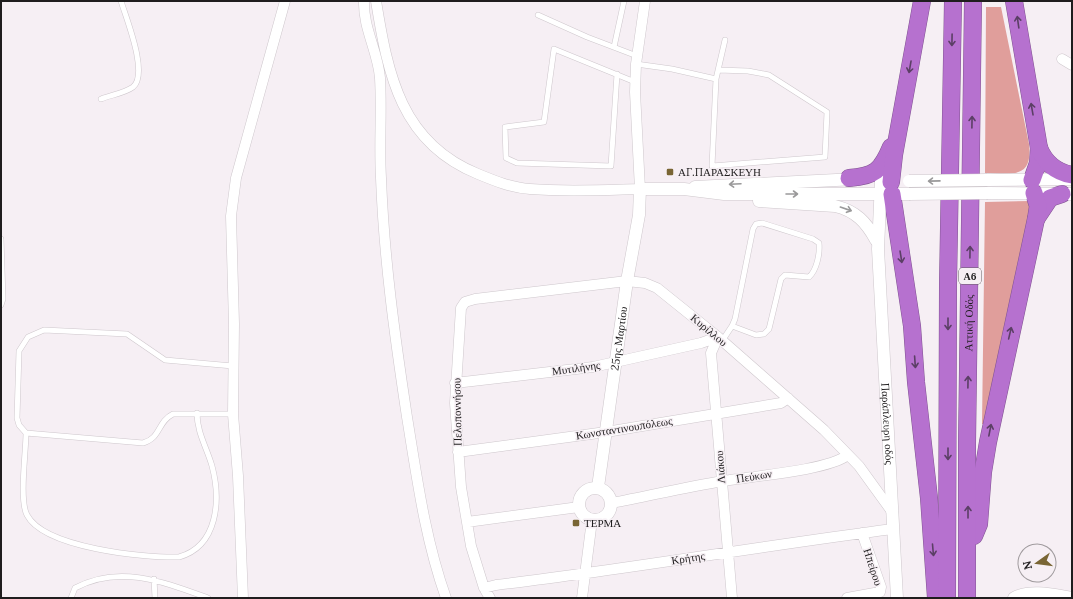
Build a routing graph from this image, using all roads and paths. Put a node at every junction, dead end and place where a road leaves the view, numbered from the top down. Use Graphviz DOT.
graph roads {
  1 [pos="121,1"];
  2 [pos="285,1"];
  3 [pos="364,1"];
  4 [pos="376,1"];
  5 [pos="624,1"];
  6 [pos="645,1"];
  7 [pos="922,1"];
  8 [pos="953,1"];
  9 [pos="973,1"];
  10 [pos="1014,1"];
  11 [pos="538,15"];
  12 [pos="725,40"];
  13 [pos="614,47"];
  14 [pos="1062,59"];
  15 [pos="637,60"];
  16 [pos="1072,65"];
  17 [pos="718,70"];
  18 [pos="617,74"];
  19 [pos="716,79"];
  20 [pos="636,82"];
  21 [pos="101,99"];
  22 [pos="900,125"];
  23 [pos="1039,148"];
  24 [pos="1072,175"];
  25 [pos="849,178"];
  26 [pos="1072,179"];
  27 [pos="1031,186"];
  28 [pos="640,189"];
  29 [pos="684,189"];
  30 [pos="885,191"];
  31 [pos="724,194"];
  32 [pos="1067,194"];
  33 [pos="1036,219"];
  34 [pos="1,239"];
  35 [pos="877,245"];
  36 [pos="627,281"];
  37 [pos="465,302"];
  38 [pos="1,306"];
  39 [pos="732,326"];
  40 [pos="720,339"];
  41 [pos="615,362"];
  42 [pos="233,366"];
  43 [pos="455,383"];
  44 [pos="788,398"];
  45 [pos="197,413"];
  46 [pos="717,413"];
  47 [pos="233,414"];
  48 [pos="606,432"];
  49 [pos="26,433"];
  50 [pos="458,452"];
  51 [pos="848,455"];
  52 [pos="721,481"];
  53 [pos="598,487"];
  54 [pos="612,503"];
  55 [pos="579,507"];
  56 [pos="893,513"];
  57 [pos="592,520"];
  58 [pos="467,522"];
  59 [pos="893,529"];
  60 [pos="862,533"];
  61 [pos="968,551"];
  62 [pos="728,552"];
  63 [pos="585,574"];
  64 [pos="154,579"];
  65 [pos="484,588"];
  66 [pos="198,596"];
  67 [pos="1017,596"];
  68 [pos="71,598"];
  69 [pos="155,598"];
  70 [pos="208,598"];
  71 [pos="243,598"];
  72 [pos="446,598"];
  73 [pos="490,598"];
  74 [pos="582,598"];
  75 [pos="732,598"];
  76 [pos="847,598"];
  77 [pos="897,598"];
  78 [pos="936,598"];
  79 [pos="947,598"];
  80 [pos="967,598"];
  81 [pos="1072,598"];
  1 -- 21 [label="lane"];
  2 -- 42 [label="street"];
  3 -- 72 [label="street"];
  4 -- 28 [label="street"];
  5 -- 13 [label="lane"];
  6 -- 15 [label="street"];
  7 -- 22 [label="highway, one-way"];
  8 -- 79 [label="highway, Αττική Οδός / Α6, one-way"];
  61 -- 9 [label="highway, Αττική Οδός / Α6, one-way"];
  23 -- 10 [label="highway, one-way"];
  11 -- 13 [label="lane"];
  12 -- 17 [label="lane"];
  13 -- 15 [label="lane"];
  14 -- 16 [label="street"];
  15 -- 19 [label="lane"];
  15 -- 20 [label="street"];
  17 -- 19 [label="lane"];
  17 -- 19 [label="lane"];
  18 -- 18 [label="lane"];
  18 -- 20 [label="lane"];
  20 -- 28 [label="street"];
  22 -- 25 [label="highway"];
  22 -- 30 [label="highway"];
  23 -- 24 [label="highway"];
  23 -- 27 [label="highway"];
  25 -- 29 [label="street, one-way"];
  25 -- 30 [label="street"];
  26 -- 27 [label="street"];
  27 -- 30 [label="street, bridge"];
  27 -- 30 [label="street, one-way, bridge"];
  27 -- 32 [label="street"];
  27 -- 33 [label="highway"];
  28 -- 29 [label="street"];
  28 -- 36 [label="street, 25ης Μαρτίου"];
  29 -- 31 [label="street"];
  31 -- 30 [label="street, one-way"];
  30 -- 35 [label="street, Παράπλευρη οδός"];
  30 -- 78 [label="highway, one-way"];
  31 -- 35 [label="street, one-way"];
  32 -- 33 [label="highway"];
  61 -- 33 [label="highway, one-way"];
  34 -- 38 [label="lane"];
  35 -- 56 [label="street, Παράπλευρη οδός"];
  36 -- 37 [label="street, Κυρίλλου"];
  36 -- 40 [label="street, Κυρίλλου"];
  36 -- 41 [label="street, 25ης Μαρτίου"];
  37 -- 43 [label="street, Πελοποννήσου"];
  39 -- 39 [label="lane"];
  39 -- 40 [label="lane"];
  40 -- 41 [label="street, Μυτιλήνης"];
  40 -- 44 [label="street, Κυρίλλου"];
  40 -- 46 [label="street, Λιάκου"];
  41 -- 43 [label="street, Μυτιλήνης"];
  41 -- 48 [label="street, 25ης Μαρτίου"];
  42 -- 47 [label="street"];
  42 -- 49 [label="lane"];
  43 -- 50 [label="street, Πελοποννήσου"];
  44 -- 46 [label="street, Κωνσταντινουπόλεως"];
  44 -- 51 [label="street, Κυρίλλου"];
  45 -- 47 [label="lane"];
  45 -- 49 [label="lane"];
  45 -- 49 [label="lane"];
  46 -- 48 [label="street, Κωνσταντινουπόλεως"];
  46 -- 52 [label="street, Λιάκου"];
  47 -- 71 [label="street"];
  48 -- 50 [label="street, Κωνσταντινουπόλεως"];
  48 -- 53 [label="street, 25ης Μαρτίου"];
  50 -- 58 [label="street, Πελοποννήσου"];
  51 -- 52 [label="street, Πεύκων"];
  51 -- 56 [label="street, Κυρίλλου"];
  52 -- 54 [label="street, Πεύκων"];
  52 -- 62 [label="street, Λιάκου"];
  53 -- 54 [label="street"];
  53 -- 55 [label="street"];
  54 -- 57 [label="street"];
  55 -- 57 [label="street"];
  55 -- 58 [label="street"];
  56 -- 59 [label="street, Παράπλευρη οδός"];
  57 -- 63 [label="street"];
  58 -- 65 [label="street, Πελοποννήσου"];
  59 -- 60 [label="street, Κρήτης"];
  59 -- 77 [label="street, Παράπλευρη οδός"];
  60 -- 62 [label="street, Κρήτης"];
  60 -- 76 [label="street, Ηπείρου"];
  61 -- 80 [label="highway, Αττική Οδός / Α6"];
  62 -- 63 [label="street, Κρήτης"];
  62 -- 75 [label="street, Λιάκου"];
  63 -- 65 [label="street, Κρήτης"];
  63 -- 74 [label="street"];
  64 -- 66 [label="lane"];
  64 -- 68 [label="lane"];
  64 -- 69 [label="lane"];
  65 -- 73 [label="street, Πελοποννήσου"];
  66 -- 70 [label="lane"];
  67 -- 81 [label="street"];
}
